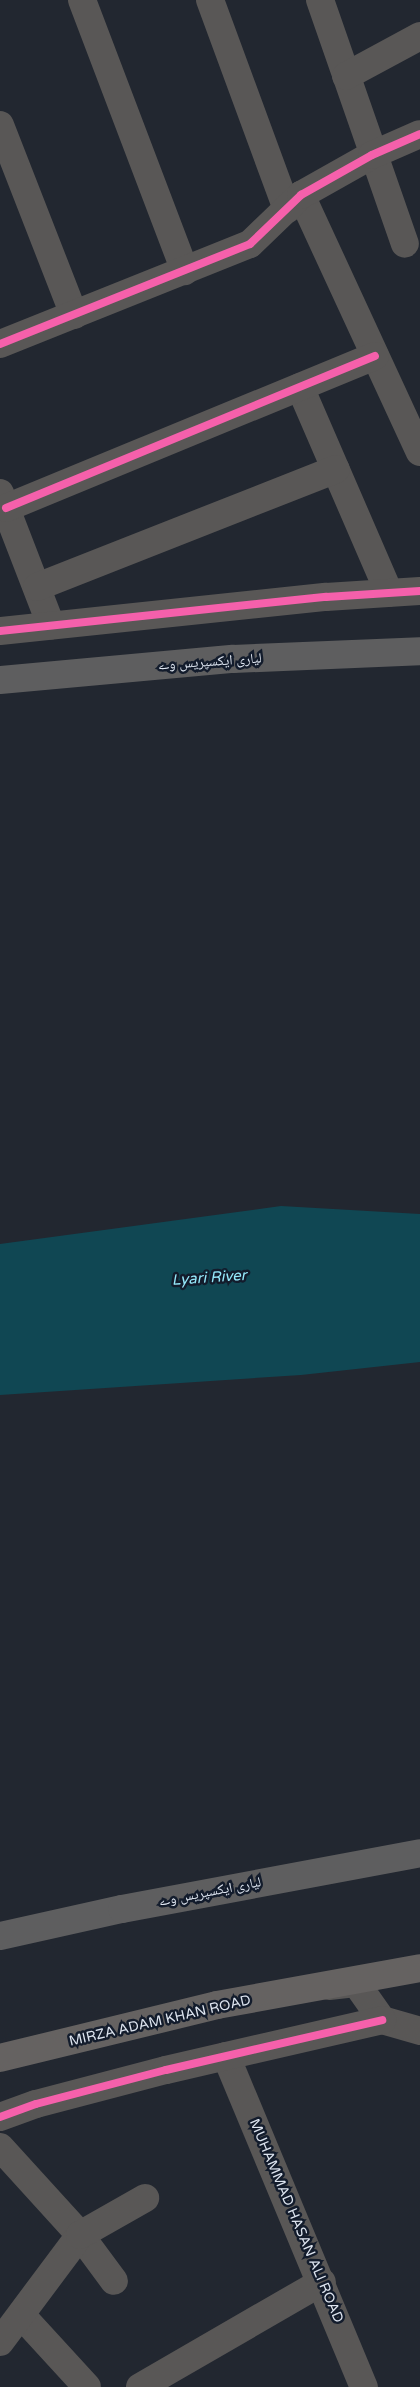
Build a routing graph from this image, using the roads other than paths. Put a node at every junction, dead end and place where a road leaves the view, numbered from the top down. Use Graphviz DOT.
graph roads {
  1 [pos="82,0"];
  2 [pos="210,0"];
  3 [pos="320,0"];
  4 [pos="420,36"];
  5 [pos="346,76"];
  6 [pos="0,125"];
  7 [pos="420,134"];
  8 [pos="372,155"];
  9 [pos="294,202"];
  10 [pos="405,244"];
  11 [pos="185,271"];
  12 [pos="74,315"];
  13 [pos="0,344"];
  14 [pos="375,356"];
  15 [pos="300,387"];
  16 [pos="420,452"];
  17 [pos="336,469"];
  18 [pos="3,501"];
  19 [pos="36,587"];
  20 [pos="420,591"];
  21 [pos="389,593"];
  22 [pos="51,625"];
  23 [pos="0,631"];
  24 [pos="420,651"];
  25 [pos="0,680"];
  26 [pos="420,1853"];
  27 [pos="0,1936"];
  28 [pos="420,1968"];
  29 [pos="320,1988"];
  30 [pos="382,2020"];
  31 [pos="420,2031"];
  32 [pos="226,2056"];
  33 [pos="0,2058"];
  34 [pos="0,2117"];
  35 [pos="0,2147"];
  36 [pos="145,2198"];
  37 [pos="80,2235"];
  38 [pos="114,2281"];
  39 [pos="322,2282"];
  40 [pos="22,2316"];
  41 [pos="0,2342"];
  42 [pos="87,2387"];
  43 [pos="140,2387"];
  44 [pos="363,2387"];
  1 -- 11 [label="street"];
  2 -- 9 [label="street"];
  3 -- 5 [label="street"];
  4 -- 5 [label="street"];
  5 -- 8 [label="street"];
  6 -- 12 [label="street"];
  7 -- 8 [label="street"];
  8 -- 9 [label="street"];
  8 -- 10 [label="street"];
  9 -- 11 [label="street"];
  9 -- 14 [label="street"];
  11 -- 12 [label="street"];
  12 -- 13 [label="street"];
  14 -- 15 [label="street"];
  14 -- 16 [label="street"];
  15 -- 17 [label="street"];
  15 -- 18 [label="street"];
  17 -- 19 [label="street"];
  17 -- 21 [label="street"];
  18 -- 19 [label="street"];
  19 -- 22 [label="street"];
  20 -- 21 [label="street"];
  21 -- 22 [label="street"];
  22 -- 23 [label="street"];
  24 -- 25 [label="highway, لیاری ایکسپریس وے"];
  26 -- 27 [label="highway, لیاری ایکسپریس وے"];
  28 -- 29 [label="main road, MIRZA ADAM KHAN ROAD"];
  29 -- 30 [label="street, MIRZA ADAM KHAN ROAD"];
  29 -- 33 [label="main road, MIRZA ADAM KHAN ROAD"];
  30 -- 31 [label="street"];
  30 -- 32 [label="street"];
  32 -- 34 [label="street"];
  32 -- 39 [label="street, MUHAMMAD HASAN ALI ROAD"];
  35 -- 37 [label="street"];
  36 -- 37 [label="street"];
  37 -- 38 [label="street"];
  37 -- 40 [label="street"];
  39 -- 43 [label="street"];
  39 -- 44 [label="street, MUHAMMAD HASAN ALI ROAD"];
  40 -- 41 [label="street"];
  40 -- 42 [label="street"];
}
